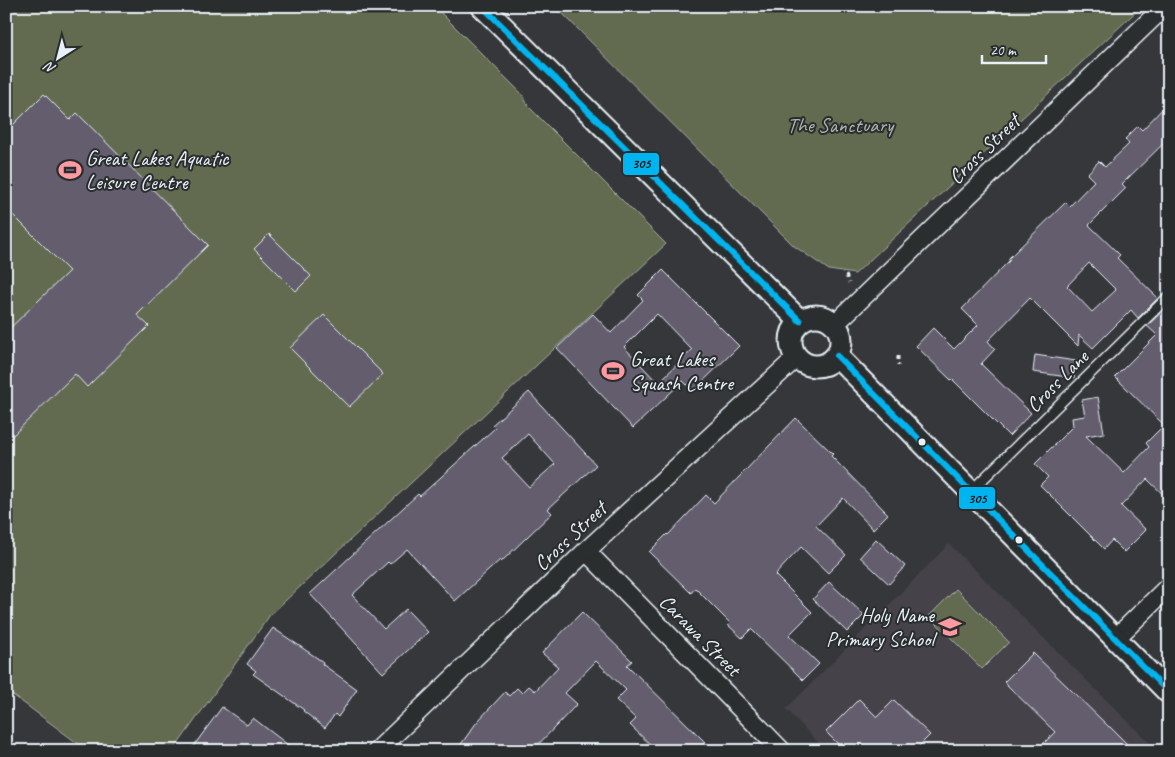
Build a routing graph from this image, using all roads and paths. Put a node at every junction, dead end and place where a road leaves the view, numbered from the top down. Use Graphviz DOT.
graph roads {
  1 [pos="482,6"];
  2 [pos="1165,6"];
  3 [pos="846,275"];
  4 [pos="849,283"];
  5 [pos="1169,296"];
  6 [pos="800,321"];
  7 [pos="835,324"];
  8 [pos="837,356"];
  9 [pos="898,356"];
  10 [pos="796,357"];
  11 [pos="898,366"];
  12 [pos="970,492"];
  13 [pos="586,551"];
  14 [pos="1169,586"];
  15 [pos="1115,639"];
  16 [pos="1169,693"];
  17 [pos="377,751"];
  18 [pos="782,751"];
  1 -- 6 [label="street"];
  2 -- 7 [label="street, Cross Street"];
  3 -- 4 [label="path"];
  5 -- 12 [label="lane, Cross Lane"];
  6 -- 7 [label="street"];
  6 -- 10 [label="street"];
  7 -- 8 [label="street"];
  8 -- 10 [label="street"];
  8 -- 12 [label="street"];
  9 -- 11 [label="path"];
  10 -- 13 [label="street, Cross Street"];
  12 -- 15 [label="street"];
  13 -- 17 [label="street, Cross Street"];
  13 -- 18 [label="street, Carawa Street"];
  14 -- 15 [label="street"];
  15 -- 16 [label="street"];
}
